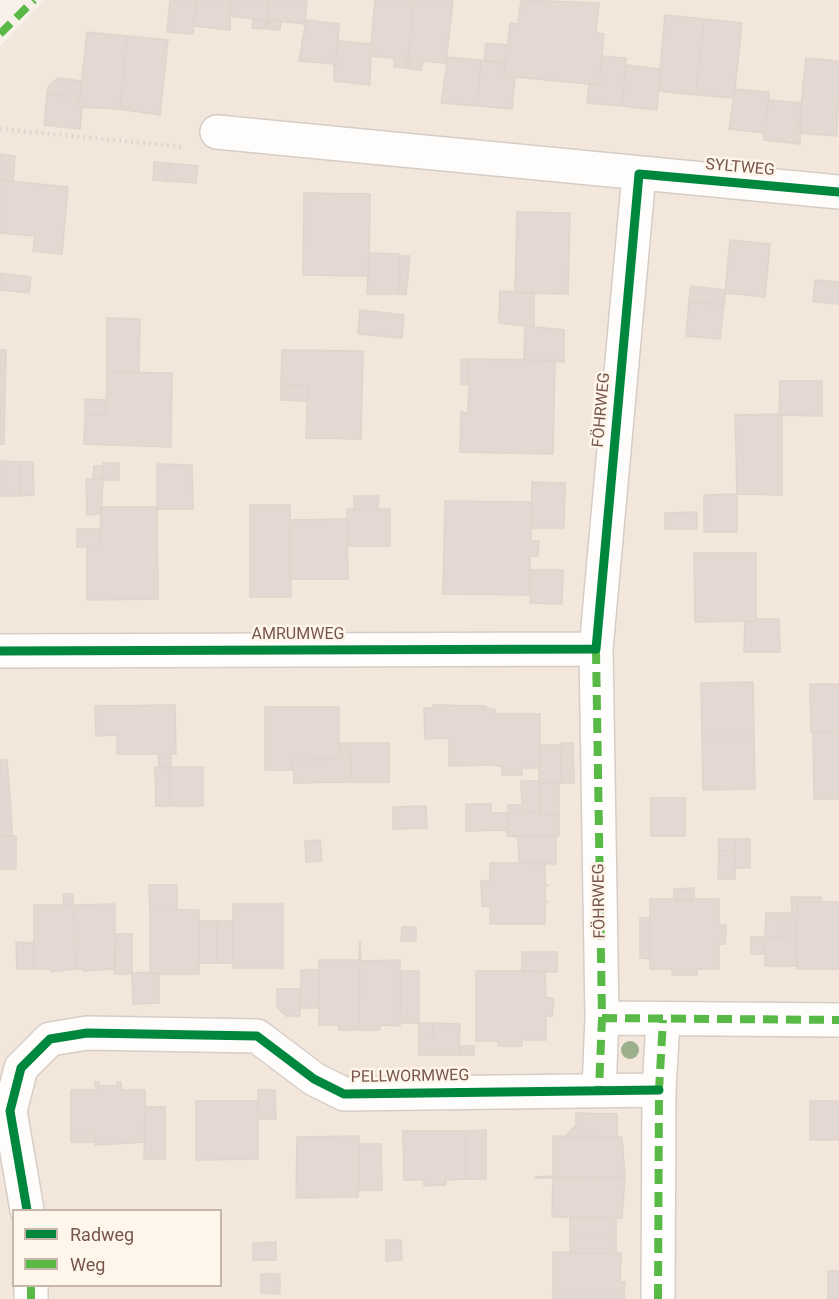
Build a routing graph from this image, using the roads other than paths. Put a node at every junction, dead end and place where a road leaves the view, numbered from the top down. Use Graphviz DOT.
graph roads {
  1 [pos="217,132"];
  2 [pos="639,174"];
  3 [pos="839,192"];
  4 [pos="596,649"];
  5 [pos="0,651"];
  6 [pos="602,1018"];
  7 [pos="663,1020"];
  8 [pos="839,1020"];
  9 [pos="599,1089"];
  10 [pos="659,1090"];
  11 [pos="5,1111"];
  12 [pos="27,1209"];
  13 [pos="658,1299"];
  1 -- 2 [label="street, SYLTWEG"];
  2 -- 3 [label="street, SYLTWEG"];
  2 -- 4 [label="street, FÖHRWEG"];
  4 -- 5 [label="street, AMRUMWEG"];
  4 -- 6 [label="street, FÖHRWEG"];
  6 -- 7 [label="street"];
  6 -- 9 [label="street"];
  7 -- 8 [label="street"];
  7 -- 10 [label="street"];
  9 -- 10 [label="street, PELLWORMWEG"];
  9 -- 11 [label="street, PELLWORMWEG"];
  10 -- 13 [label="street"];
  11 -- 12 [label="street, PELLWORMWEG"];
}
